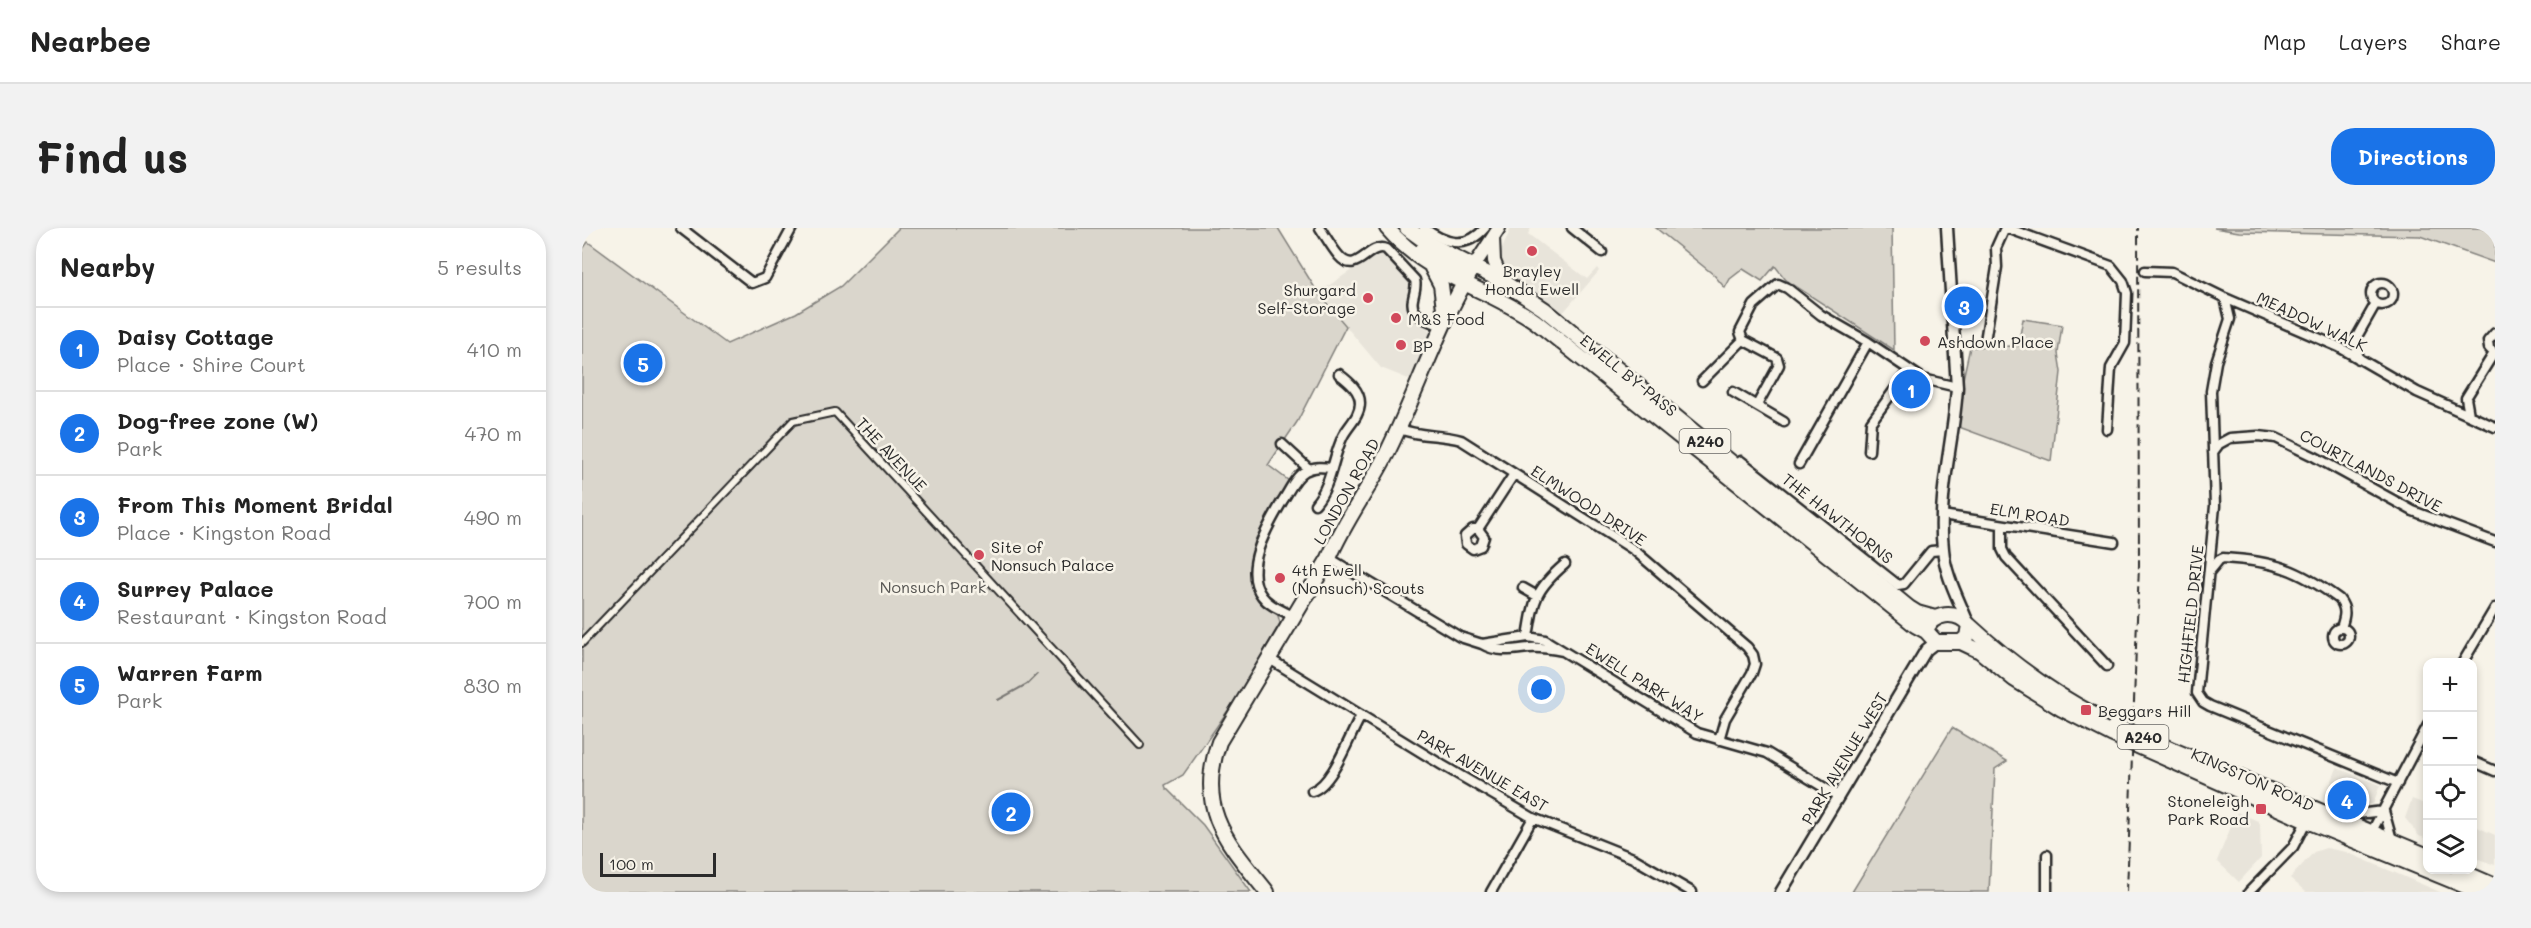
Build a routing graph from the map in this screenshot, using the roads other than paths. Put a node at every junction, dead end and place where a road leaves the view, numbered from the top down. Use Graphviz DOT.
graph roads {
  1 [pos="681,228"];
  2 [pos="792,228"];
  3 [pos="1320,228"];
  4 [pos="1387,228"];
  5 [pos="1406,228"];
  6 [pos="1424,228"];
  7 [pos="1572,228"];
  8 [pos="1947,228"];
  9 [pos="2006,228"];
  10 [pos="1493,231"];
  11 [pos="1602,252"];
  12 [pos="1474,266"];
  13 [pos="1432,268"];
  14 [pos="2145,271"];
  15 [pos="1502,281"];
  16 [pos="1464,283"];
  17 [pos="2225,298"];
  18 [pos="2376,303"];
  19 [pos="1517,308"];
  20 [pos="2249,308"];
  21 [pos="2230,319"];
  22 [pos="1443,322"];
  23 [pos="2495,333"];
  24 [pos="1743,340"];
  25 [pos="2355,340"];
  26 [pos="1985,341"];
  27 [pos="1868,342"];
  28 [pos="2339,347"];
  29 [pos="2495,353"];
  30 [pos="2359,359"];
  31 [pos="1908,370"];
  32 [pos="1339,374"];
  33 [pos="1702,381"];
  34 [pos="1957,387"];
  35 [pos="1733,392"];
  36 [pos="2466,398"];
  37 [pos="1756,405"];
  38 [pos="2449,407"];
  39 [pos="2469,415"];
  40 [pos="1784,422"];
  41 [pos="2212,425"];
  42 [pos="2495,427"];
  43 [pos="1398,428"];
  44 [pos="2108,429"];
  45 [pos="2230,438"];
  46 [pos="1282,444"];
  47 [pos="1869,452"];
  48 [pos="2213,453"];
  49 [pos="1741,460"];
  50 [pos="1799,464"];
  51 [pos="1332,468"];
  52 [pos="1309,469"];
  53 [pos="1514,474"];
  54 [pos="1315,504"];
  55 [pos="1942,515"];
  56 [pos="2002,525"];
  57 [pos="1478,529"];
  58 [pos="2114,542"];
  59 [pos="2495,542"];
  60 [pos="2213,546"];
  61 [pos="1943,550"];
  62 [pos="1329,558"];
  63 [pos="2223,558"];
  64 [pos="1565,564"];
  65 [pos="2210,571"];
  66 [pos="1523,588"];
  67 [pos="1536,596"];
  68 [pos="1958,596"];
  69 [pos="2495,608"];
  70 [pos="1293,616"];
  71 [pos="1939,617"];
  72 [pos="1969,624"];
  73 [pos="2341,628"];
  74 [pos="1926,631"];
  75 [pos="1527,637"];
  76 [pos="1936,642"];
  77 [pos="1961,642"];
  78 [pos="582,643"];
  79 [pos="1482,644"];
  80 [pos="1567,651"];
  81 [pos="1268,658"];
  82 [pos="2466,658"];
  83 [pos="2107,666"];
  84 [pos="1361,716"];
  85 [pos="2423,733"];
  86 [pos="1719,740"];
  87 [pos="1140,745"];
  88 [pos="2423,745"];
  89 [pos="2416,747"];
  90 [pos="2477,763"];
  91 [pos="2495,771"];
  92 [pos="2398,783"];
  93 [pos="1312,791"];
  94 [pos="1839,796"];
  95 [pos="2287,796"];
  96 [pos="2384,811"];
  97 [pos="2336,817"];
  98 [pos="1533,818"];
  99 [pos="2307,821"];
  100 [pos="2369,838"];
  101 [pos="2392,840"];
  102 [pos="2423,854"];
  103 [pos="2047,855"];
  104 [pos="2467,874"];
  105 [pos="2495,886"];
  106 [pos="1267,892"];
  107 [pos="1491,892"];
  108 [pos="1692,892"];
  109 [pos="1780,892"];
  110 [pos="2047,892"];
  111 [pos="2249,892"];
  112 [pos="2480,892"];
  1 -- 2 [label="street"];
  3 -- 22 [label="street"];
  4 -- 13 [label="highway, EWELL BY-PASS"];
  5 -- 12 [label="highway, EWELL BY-PASS"];
  5 -- 16 [label="highway"];
  6 -- 10 [label="street"];
  7 -- 11 [label="street"];
  8 -- 34 [label="street, KINGSTON ROAD"];
  9 -- 26 [label="street"];
  9 -- 44 [label="street"];
  10 -- 12 [label="main road, LONDON ROAD"];
  10 -- 15 [label="main road"];
  12 -- 15 [label="highway, EWELL BY-PASS / A240"];
  12 -- 16 [label="highway, LONDON ROAD"];
  12 -- 19 [label="highway"];
  13 -- 16 [label="highway, EWELL BY-PASS"];
  13 -- 22 [label="highway"];
  14 -- 17 [label="street, MEADOW WALK"];
  15 -- 71 [label="highway, EWELL BY-PASS / A240"];
  16 -- 19 [label="highway, EWELL BY-PASS / A240"];
  16 -- 22 [label="highway, LONDON ROAD"];
  17 -- 20 [label="street, MEADOW WALK"];
  17 -- 21 [label="street, HIGHFIELD DRIVE"];
  18 -- 25 [label="street"];
  19 -- 74 [label="highway, EWELL BY-PASS / A240"];
  20 -- 21 [label="street"];
  20 -- 28 [label="street, MEADOW WALK"];
  21 -- 41 [label="street, HIGHFIELD DRIVE"];
  22 -- 43 [label="highway, LONDON ROAD"];
  23 -- 29 [label="street"];
  24 -- 27 [label="street"];
  24 -- 33 [label="street"];
  24 -- 37 [label="street"];
  25 -- 28 [label="street"];
  25 -- 30 [label="street"];
  27 -- 31 [label="street"];
  27 -- 50 [label="street"];
  28 -- 30 [label="street, MEADOW WALK"];
  29 -- 36 [label="street"];
  30 -- 38 [label="street, MEADOW WALK"];
  31 -- 34 [label="street"];
  31 -- 47 [label="street"];
  32 -- 51 [label="street"];
  34 -- 55 [label="street, KINGSTON ROAD"];
  35 -- 37 [label="street"];
  36 -- 38 [label="street"];
  36 -- 39 [label="street"];
  37 -- 40 [label="street"];
  38 -- 39 [label="street, MEADOW WALK"];
  39 -- 42 [label="street, MEADOW WALK"];
  41 -- 45 [label="street"];
  41 -- 48 [label="street, HIGHFIELD DRIVE"];
  43 -- 53 [label="street, ELMWOOD DRIVE"];
  43 -- 62 [label="highway, LONDON ROAD"];
  45 -- 48 [label="street"];
  45 -- 59 [label="street, COURTLANDS DRIVE"];
  46 -- 52 [label="street"];
  48 -- 60 [label="street, HIGHFIELD DRIVE"];
  49 -- 61 [label="street, THE HAWTHORNS"];
  51 -- 52 [label="street"];
  51 -- 54 [label="street"];
  52 -- 70 [label="street"];
  53 -- 57 [label="street"];
  53 -- 86 [label="street, ELMWOOD DRIVE"];
  55 -- 56 [label="street, ELM ROAD"];
  55 -- 61 [label="street, KINGSTON ROAD"];
  56 -- 58 [label="street, ELM ROAD"];
  56 -- 83 [label="street"];
  60 -- 63 [label="street"];
  60 -- 65 [label="street, HIGHFIELD DRIVE"];
  61 -- 68 [label="street, KINGSTON ROAD"];
  62 -- 70 [label="highway, LONDON ROAD"];
  62 -- 79 [label="street, EWELL PARK WAY"];
  63 -- 65 [label="street"];
  63 -- 73 [label="street"];
  64 -- 67 [label="street"];
  65 -- 92 [label="street, HIGHFIELD DRIVE"];
  66 -- 67 [label="street"];
  67 -- 75 [label="street"];
  68 -- 71 [label="street"];
  68 -- 72 [label="street, KINGSTON ROAD"];
  69 -- 82 [label="street"];
  70 -- 81 [label="highway, LONDON ROAD"];
  71 -- 72 [label="highway"];
  71 -- 74 [label="highway"];
  72 -- 77 [label="highway"];
  72 -- 95 [label="highway, KINGSTON ROAD / A240"];
  74 -- 76 [label="highway"];
  75 -- 79 [label="street, EWELL PARK WAY"];
  75 -- 80 [label="street, EWELL PARK WAY"];
  76 -- 77 [label="highway"];
  76 -- 94 [label="street, PARK AVENUE WEST"];
  77 -- 99 [label="highway, KINGSTON ROAD / A240"];
  78 -- 87 [label="street, THE AVENUE"];
  79 -- 80 [label="street, EWELL PARK WAY"];
  80 -- 86 [label="street, EWELL PARK WAY"];
  81 -- 84 [label="street, PARK AVENUE EAST"];
  81 -- 106 [label="highway, LONDON ROAD"];
  84 -- 93 [label="street"];
  84 -- 98 [label="street, PARK AVENUE EAST"];
  85 -- 89 [label="street"];
  86 -- 94 [label="street, EWELL PARK WAY"];
  88 -- 89 [label="street"];
  89 -- 92 [label="street"];
  90 -- 91 [label="street"];
  92 -- 96 [label="street"];
  94 -- 109 [label="street, PARK AVENUE WEST"];
  95 -- 97 [label="highway, KINGSTON ROAD / A240"];
  95 -- 99 [label="street"];
  96 -- 97 [label="street"];
  96 -- 100 [label="street"];
  96 -- 101 [label="street"];
  97 -- 100 [label="highway, KINGSTON ROAD / A240"];
  98 -- 107 [label="street"];
  98 -- 108 [label="street, PARK AVENUE EAST"];
  99 -- 100 [label="highway, KINGSTON ROAD / A240"];
  99 -- 111 [label="street"];
  100 -- 101 [label="highway, KINGSTON ROAD / A240"];
  100 -- 112 [label="highway, KINGSTON ROAD / A240"];
  101 -- 102 [label="highway, KINGSTON ROAD / A240"];
  103 -- 110 [label="street"];
  104 -- 105 [label="highway"];
}
